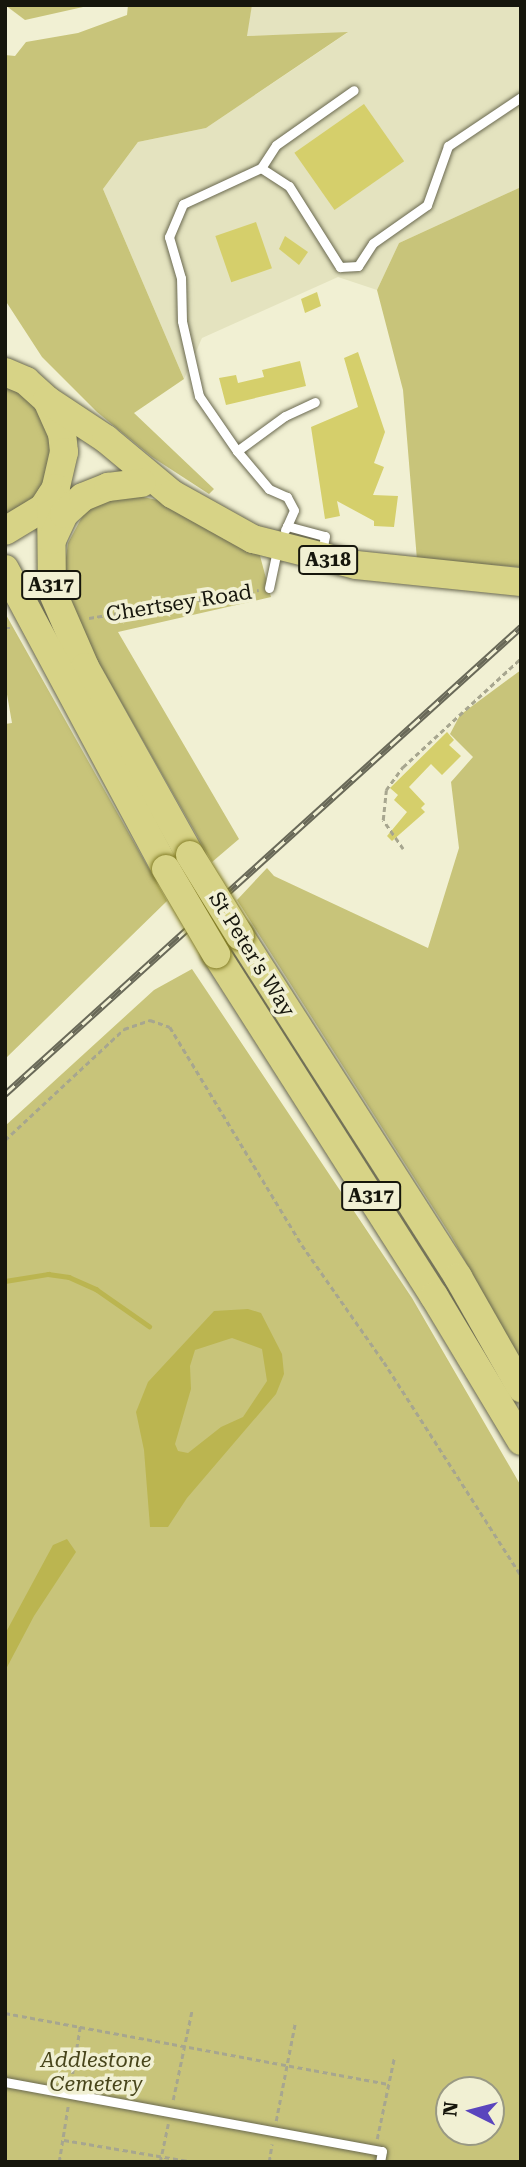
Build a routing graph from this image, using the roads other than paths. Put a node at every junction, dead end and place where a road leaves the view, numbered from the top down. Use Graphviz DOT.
graph roads {
  1 [pos="354,90"];
  2 [pos="521,97"];
  3 [pos="261,169"];
  4 [pos="8,369"];
  5 [pos="47,400"];
  6 [pos="316,402"];
  7 [pos="237,451"];
  8 [pos="142,483"];
  9 [pos="54,492"];
  10 [pos="172,494"];
  11 [pos="5,531"];
  12 [pos="282,537"];
  13 [pos="48,551"];
  14 [pos="5,569"];
  15 [pos="509,580"];
  16 [pos="269,588"];
  17 [pos="5,594"];
  18 [pos="47,654"];
  19 [pos="178,862"];
  20 [pos="521,1388"];
  21 [pos="521,1441"];
  22 [pos="5,2082"];
  23 [pos="380,2162"];
  1 -- 3 [label="lane"];
  2 -- 3 [label="lane"];
  3 -- 7 [label="lane"];
  4 -- 5 [label="main road"];
  5 -- 9 [label="main road, St Peter's Way"];
  5 -- 10 [label="main road, A318"];
  6 -- 7 [label="lane"];
  7 -- 12 [label="lane"];
  8 -- 9 [label="main road, A318"];
  8 -- 10 [label="main road, A318"];
  8 -- 13 [label="main road"];
  9 -- 11 [label="main road"];
  9 -- 13 [label="main road, St Peter's Way / A317"];
  10 -- 12 [label="main road, A318"];
  12 -- 15 [label="main road, A318"];
  12 -- 16 [label="lane"];
  13 -- 19 [label="main road, St Peter's Way / A317"];
  14 -- 18 [label="main road, St Peter's Way / A317"];
  17 -- 18 [label="main road"];
  18 -- 19 [label="main road, St Peter's Way / A317"];
  19 -- 20 [label="main road, St Peter's Way / A317, bridge"];
  19 -- 21 [label="main road, St Peter's Way / A317, bridge"];
  22 -- 23 [label="lane"];
}
